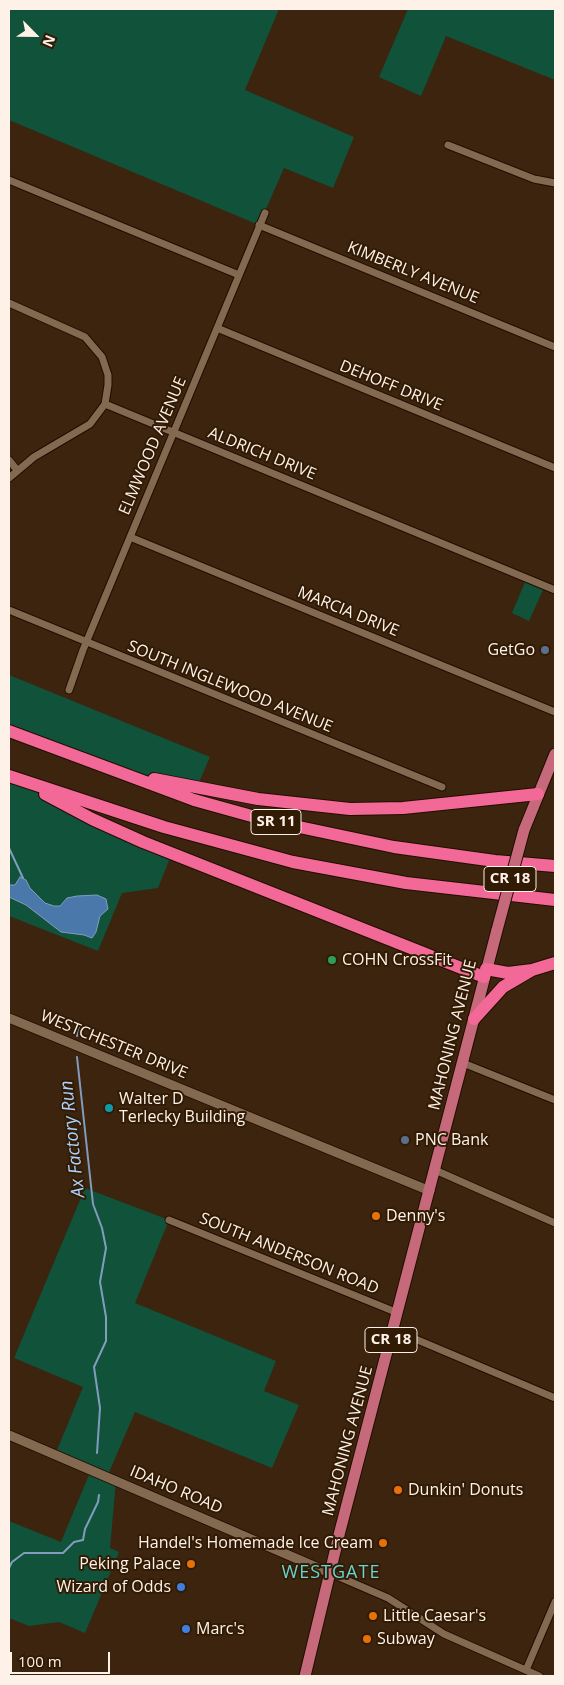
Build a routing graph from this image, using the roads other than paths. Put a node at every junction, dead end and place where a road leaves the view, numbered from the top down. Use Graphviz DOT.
graph roads {
  1 [pos="448,145"];
  2 [pos="9,180"];
  3 [pos="555,183"];
  4 [pos="265,213"];
  5 [pos="259,225"];
  6 [pos="238,275"];
  7 [pos="9,304"];
  8 [pos="217,328"];
  9 [pos="555,347"];
  10 [pos="105,404"];
  11 [pos="173,432"];
  12 [pos="9,460"];
  13 [pos="555,468"];
  14 [pos="18,470"];
  15 [pos="9,478"];
  16 [pos="130,537"];
  17 [pos="555,590"];
  18 [pos="9,610"];
  19 [pos="87,642"];
  20 [pos="69,690"];
  21 [pos="555,712"];
  22 [pos="9,731"];
  23 [pos="555,754"];
  24 [pos="119,772"];
  25 [pos="10,776"];
  26 [pos="442,787"];
  27 [pos="538,794"];
  28 [pos="555,866"];
  29 [pos="555,900"];
  30 [pos="555,963"];
  31 [pos="532,970"];
  32 [pos="485,973"];
  33 [pos="9,1018"];
  34 [pos="474,1019"];
  35 [pos="463,1063"];
  36 [pos="555,1100"];
  37 [pos="435,1170"];
  38 [pos="430,1191"];
  39 [pos="169,1220"];
  40 [pos="555,1223"];
  41 [pos="398,1313"];
  42 [pos="394,1330"];
  43 [pos="555,1398"];
  44 [pos="9,1435"];
  45 [pos="330,1573"];
  46 [pos="555,1602"];
  47 [pos="526,1670"];
  48 [pos="305,1676"];
  49 [pos="539,1676"];
  1 -- 3 [label="street"];
  2 -- 6 [label="street"];
  4 -- 5 [label="street, ELMWOOD AVENUE"];
  5 -- 6 [label="street, ELMWOOD AVENUE"];
  5 -- 9 [label="street, KIMBERLY AVENUE"];
  6 -- 8 [label="street, ELMWOOD AVENUE"];
  7 -- 10 [label="street"];
  8 -- 11 [label="street, ELMWOOD AVENUE"];
  8 -- 13 [label="street, DEHOFF DRIVE"];
  10 -- 11 [label="street, ALDRICH DRIVE"];
  10 -- 14 [label="street"];
  11 -- 16 [label="street, ELMWOOD AVENUE"];
  11 -- 17 [label="street, ALDRICH DRIVE"];
  12 -- 14 [label="street"];
  14 -- 15 [label="street"];
  16 -- 19 [label="street, ELMWOOD AVENUE"];
  16 -- 21 [label="street, MARCIA DRIVE"];
  18 -- 19 [label="street, SOUTH INGLEWOOD AVENUE"];
  19 -- 20 [label="street, ELMWOOD AVENUE"];
  19 -- 26 [label="street, SOUTH INGLEWOOD AVENUE"];
  22 -- 24 [label="highway, SR 11"];
  23 -- 27 [label="main road, MAHONING AVENUE / CR 18"];
  24 -- 27 [label="highway"];
  24 -- 28 [label="highway, SR 11"];
  25 -- 29 [label="highway, SR 11"];
  25 -- 32 [label="highway"];
  27 -- 32 [label="main road, MAHONING AVENUE / CR 18, bridge"];
  30 -- 31 [label="highway"];
  31 -- 32 [label="highway"];
  31 -- 34 [label="highway"];
  32 -- 34 [label="main road, MAHONING AVENUE / CR 18"];
  33 -- 38 [label="street, WESTCHESTER DRIVE"];
  34 -- 35 [label="main road, MAHONING AVENUE / CR 18"];
  35 -- 36 [label="street"];
  35 -- 37 [label="main road, MAHONING AVENUE / CR 18"];
  37 -- 38 [label="main road, MAHONING AVENUE / CR 18"];
  37 -- 40 [label="street"];
  38 -- 41 [label="main road, MAHONING AVENUE / CR 18"];
  39 -- 41 [label="street, SOUTH ANDERSON ROAD"];
  41 -- 42 [label="main road, MAHONING AVENUE / CR 18"];
  42 -- 43 [label="street"];
  42 -- 45 [label="main road, MAHONING AVENUE / CR 18"];
  44 -- 45 [label="street, IDAHO ROAD"];
  45 -- 47 [label="street"];
  45 -- 48 [label="main road, MAHONING AVENUE / CR 18"];
  46 -- 47 [label="street"];
  47 -- 49 [label="street"];
}
